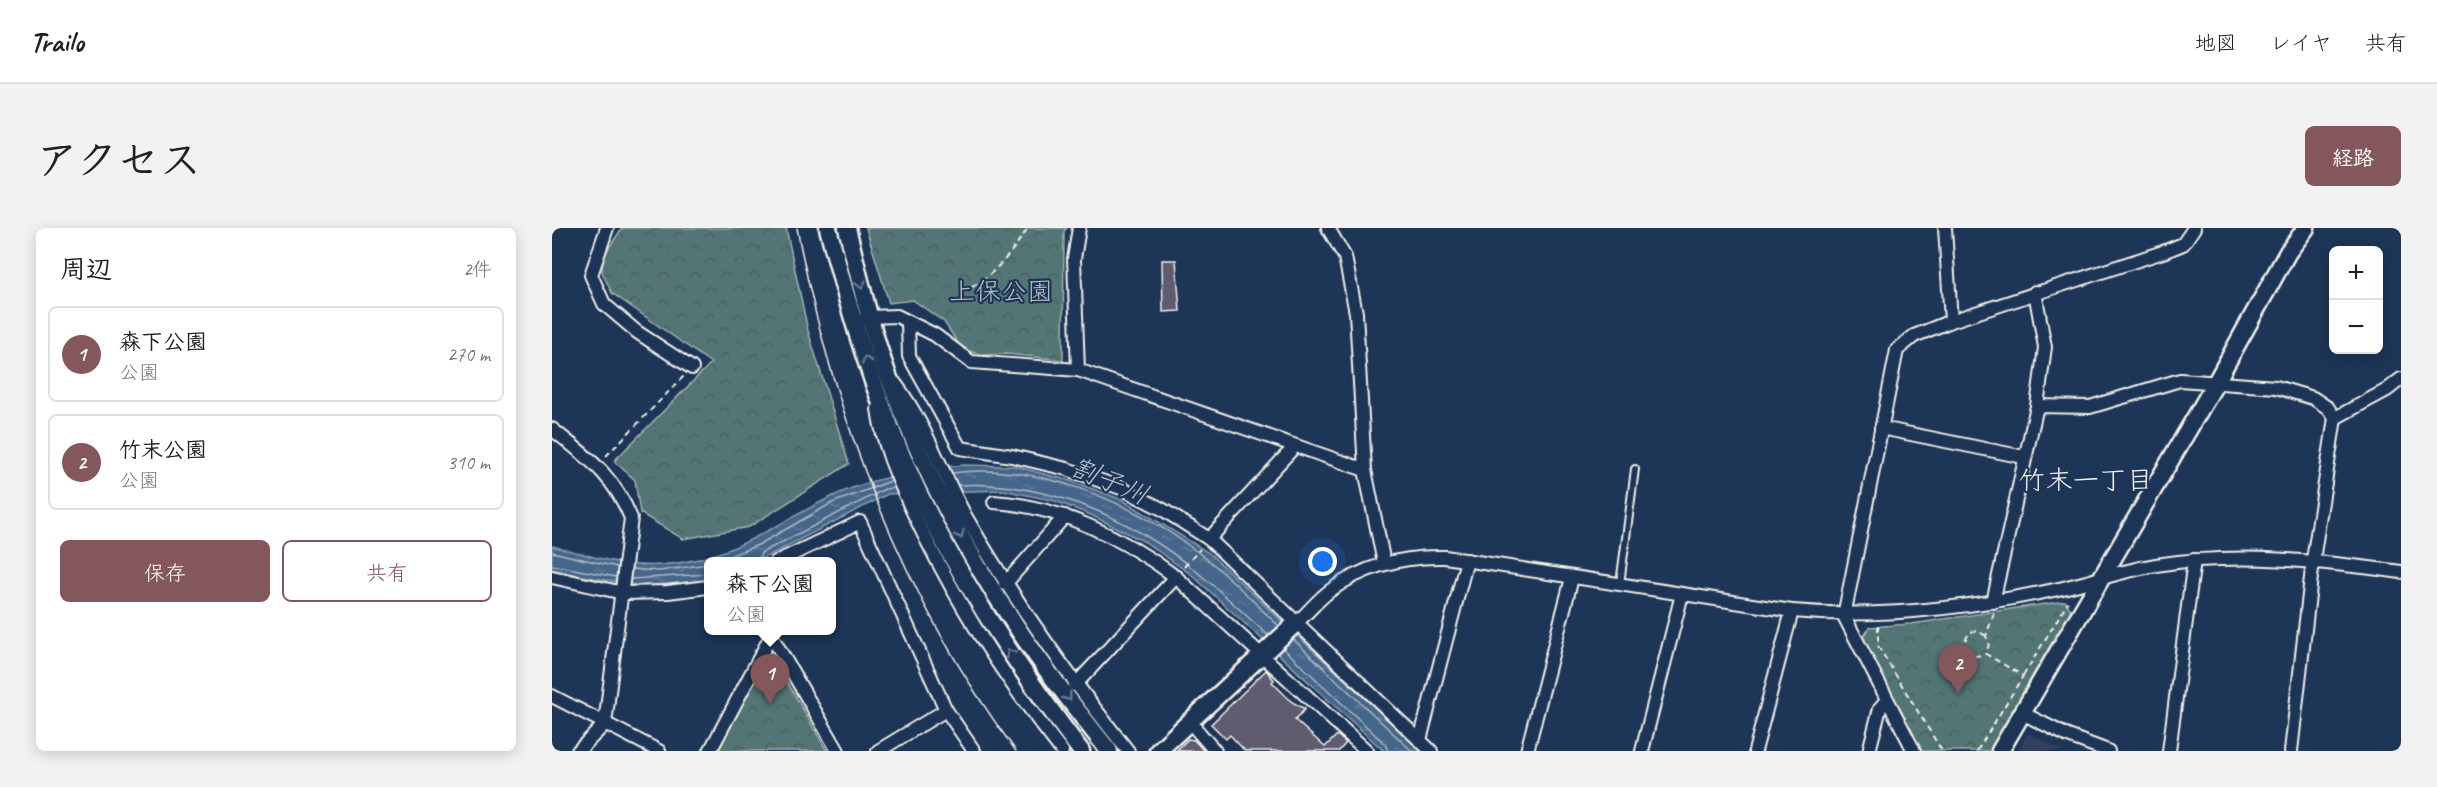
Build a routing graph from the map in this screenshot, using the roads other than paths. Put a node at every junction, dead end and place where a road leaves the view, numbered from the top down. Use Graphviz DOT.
graph roads {
  1 [pos="607,228"];
  2 [pos="828,228"];
  3 [pos="847,228"];
  4 [pos="1079,228"];
  5 [pos="1328,228"];
  6 [pos="1945,228"];
  7 [pos="2194,228"];
  8 [pos="2306,228"];
  9 [pos="2035,292"];
  10 [pos="869,316"];
  11 [pos="1951,321"];
  12 [pos="908,322"];
  13 [pos="854,326"];
  14 [pos="692,368"];
  15 [pos="1078,370"];
  16 [pos="887,373"];
  17 [pos="2401,379"];
  18 [pos="2215,384"];
  19 [pos="875,388"];
  20 [pos="2037,406"];
  21 [pos="2335,418"];
  22 [pos="1881,428"];
  23 [pos="552,429"];
  24 [pos="1295,446"];
  25 [pos="2024,457"];
  26 [pos="1635,469"];
  27 [pos="1365,470"];
  28 [pos="994,502"];
  29 [pos="1065,516"];
  30 [pos="1207,542"];
  31 [pos="785,557"];
  32 [pos="1467,560"];
  33 [pos="2193,560"];
  34 [pos="2313,560"];
  35 [pos="1384,563"];
  36 [pos="2401,572"];
  37 [pos="1178,574"];
  38 [pos="552,578"];
  39 [pos="1572,578"];
  40 [pos="2102,578"];
  41 [pos="1005,584"];
  42 [pos="1620,585"];
  43 [pos="704,588"];
  44 [pos="623,593"];
  45 [pos="1682,594"];
  46 [pos="1994,602"];
  47 [pos="1792,611"];
  48 [pos="1844,616"];
  49 [pos="1296,624"];
  50 [pos="768,635"];
  51 [pos="770,635"];
  52 [pos="1265,652"];
  53 [pos="1075,685"];
  54 [pos="552,696"];
  55 [pos="1886,701"];
  56 [pos="946,710"];
  57 [pos="2022,713"];
  58 [pos="1189,721"];
  59 [pos="605,724"];
  60 [pos="1420,740"];
  61 [pos="578,751"];
  62 [pos="659,751"];
  63 [pos="710,751"];
  64 [pos="838,751"];
  65 [pos="878,751"];
  66 [pos="974,751"];
  67 [pos="1062,751"];
  68 [pos="1081,751"];
  69 [pos="1109,751"];
  70 [pos="1128,751"];
  71 [pos="1158,751"];
  72 [pos="1215,751"];
  73 [pos="1367,751"];
  74 [pos="1431,751"];
  75 [pos="1527,751"];
  76 [pos="1642,751"];
  77 [pos="1755,751"];
  78 [pos="1869,751"];
  79 [pos="1914,751"];
  80 [pos="2000,751"];
  81 [pos="2108,751"];
  82 [pos="2169,751"];
  83 [pos="2291,751"];
  1 -- 14 [label="street"];
  2 -- 13 [label="street"];
  3 -- 10 [label="street, one-way"];
  4 -- 15 [label="street"];
  5 -- 27 [label="street"];
  6 -- 11 [label="street"];
  7 -- 9 [label="street"];
  8 -- 18 [label="street"];
  9 -- 11 [label="street"];
  9 -- 20 [label="street"];
  10 -- 12 [label="street"];
  10 -- 13 [label="street"];
  10 -- 16 [label="street"];
  11 -- 22 [label="street"];
  12 -- 15 [label="street"];
  12 -- 30 [label="street"];
  19 -- 13 [label="street, one-way"];
  15 -- 24 [label="street"];
  16 -- 41 [label="street"];
  16 -- 69 [label="street, one-way"];
  17 -- 21 [label="street"];
  18 -- 20 [label="street"];
  18 -- 21 [label="street"];
  18 -- 40 [label="street"];
  19 -- 67 [label="street"];
  68 -- 19 [label="street, one-way"];
  20 -- 25 [label="street"];
  21 -- 34 [label="street"];
  22 -- 25 [label="street"];
  22 -- 48 [label="street"];
  23 -- 44 [label="street"];
  24 -- 27 [label="street"];
  24 -- 30 [label="street"];
  25 -- 46 [label="street"];
  26 -- 42 [label="lane"];
  27 -- 35 [label="street"];
  28 -- 29 [label="street"];
  29 -- 37 [label="street"];
  29 -- 41 [label="street"];
  30 -- 49 [label="street"];
  31 -- 56 [label="street"];
  32 -- 35 [label="street"];
  32 -- 39 [label="street"];
  32 -- 60 [label="street"];
  33 -- 34 [label="street"];
  33 -- 40 [label="street"];
  33 -- 82 [label="street"];
  34 -- 36 [label="street"];
  34 -- 83 [label="street"];
  35 -- 49 [label="street"];
  37 -- 52 [label="street"];
  37 -- 53 [label="street"];
  38 -- 44 [label="street"];
  39 -- 42 [label="street"];
  39 -- 75 [label="street"];
  40 -- 46 [label="street"];
  40 -- 57 [label="street"];
  41 -- 53 [label="street"];
  42 -- 45 [label="street"];
  43 -- 44 [label="street"];
  44 -- 59 [label="street"];
  45 -- 47 [label="street"];
  45 -- 76 [label="street"];
  46 -- 48 [label="street"];
  47 -- 48 [label="street"];
  47 -- 77 [label="street"];
  48 -- 55 [label="street"];
  49 -- 52 [label="street"];
  49 -- 60 [label="street"];
  50 -- 63 [label="street"];
  51 -- 64 [label="street"];
  52 -- 58 [label="street"];
  52 -- 73 [label="street"];
  53 -- 70 [label="street"];
  54 -- 59 [label="street"];
  55 -- 78 [label="street"];
  55 -- 79 [label="street"];
  56 -- 65 [label="street"];
  56 -- 66 [label="street"];
  57 -- 80 [label="street"];
  57 -- 81 [label="street"];
  58 -- 71 [label="street"];
  58 -- 72 [label="street"];
  59 -- 61 [label="street"];
  59 -- 62 [label="street"];
  60 -- 74 [label="street"];
}
